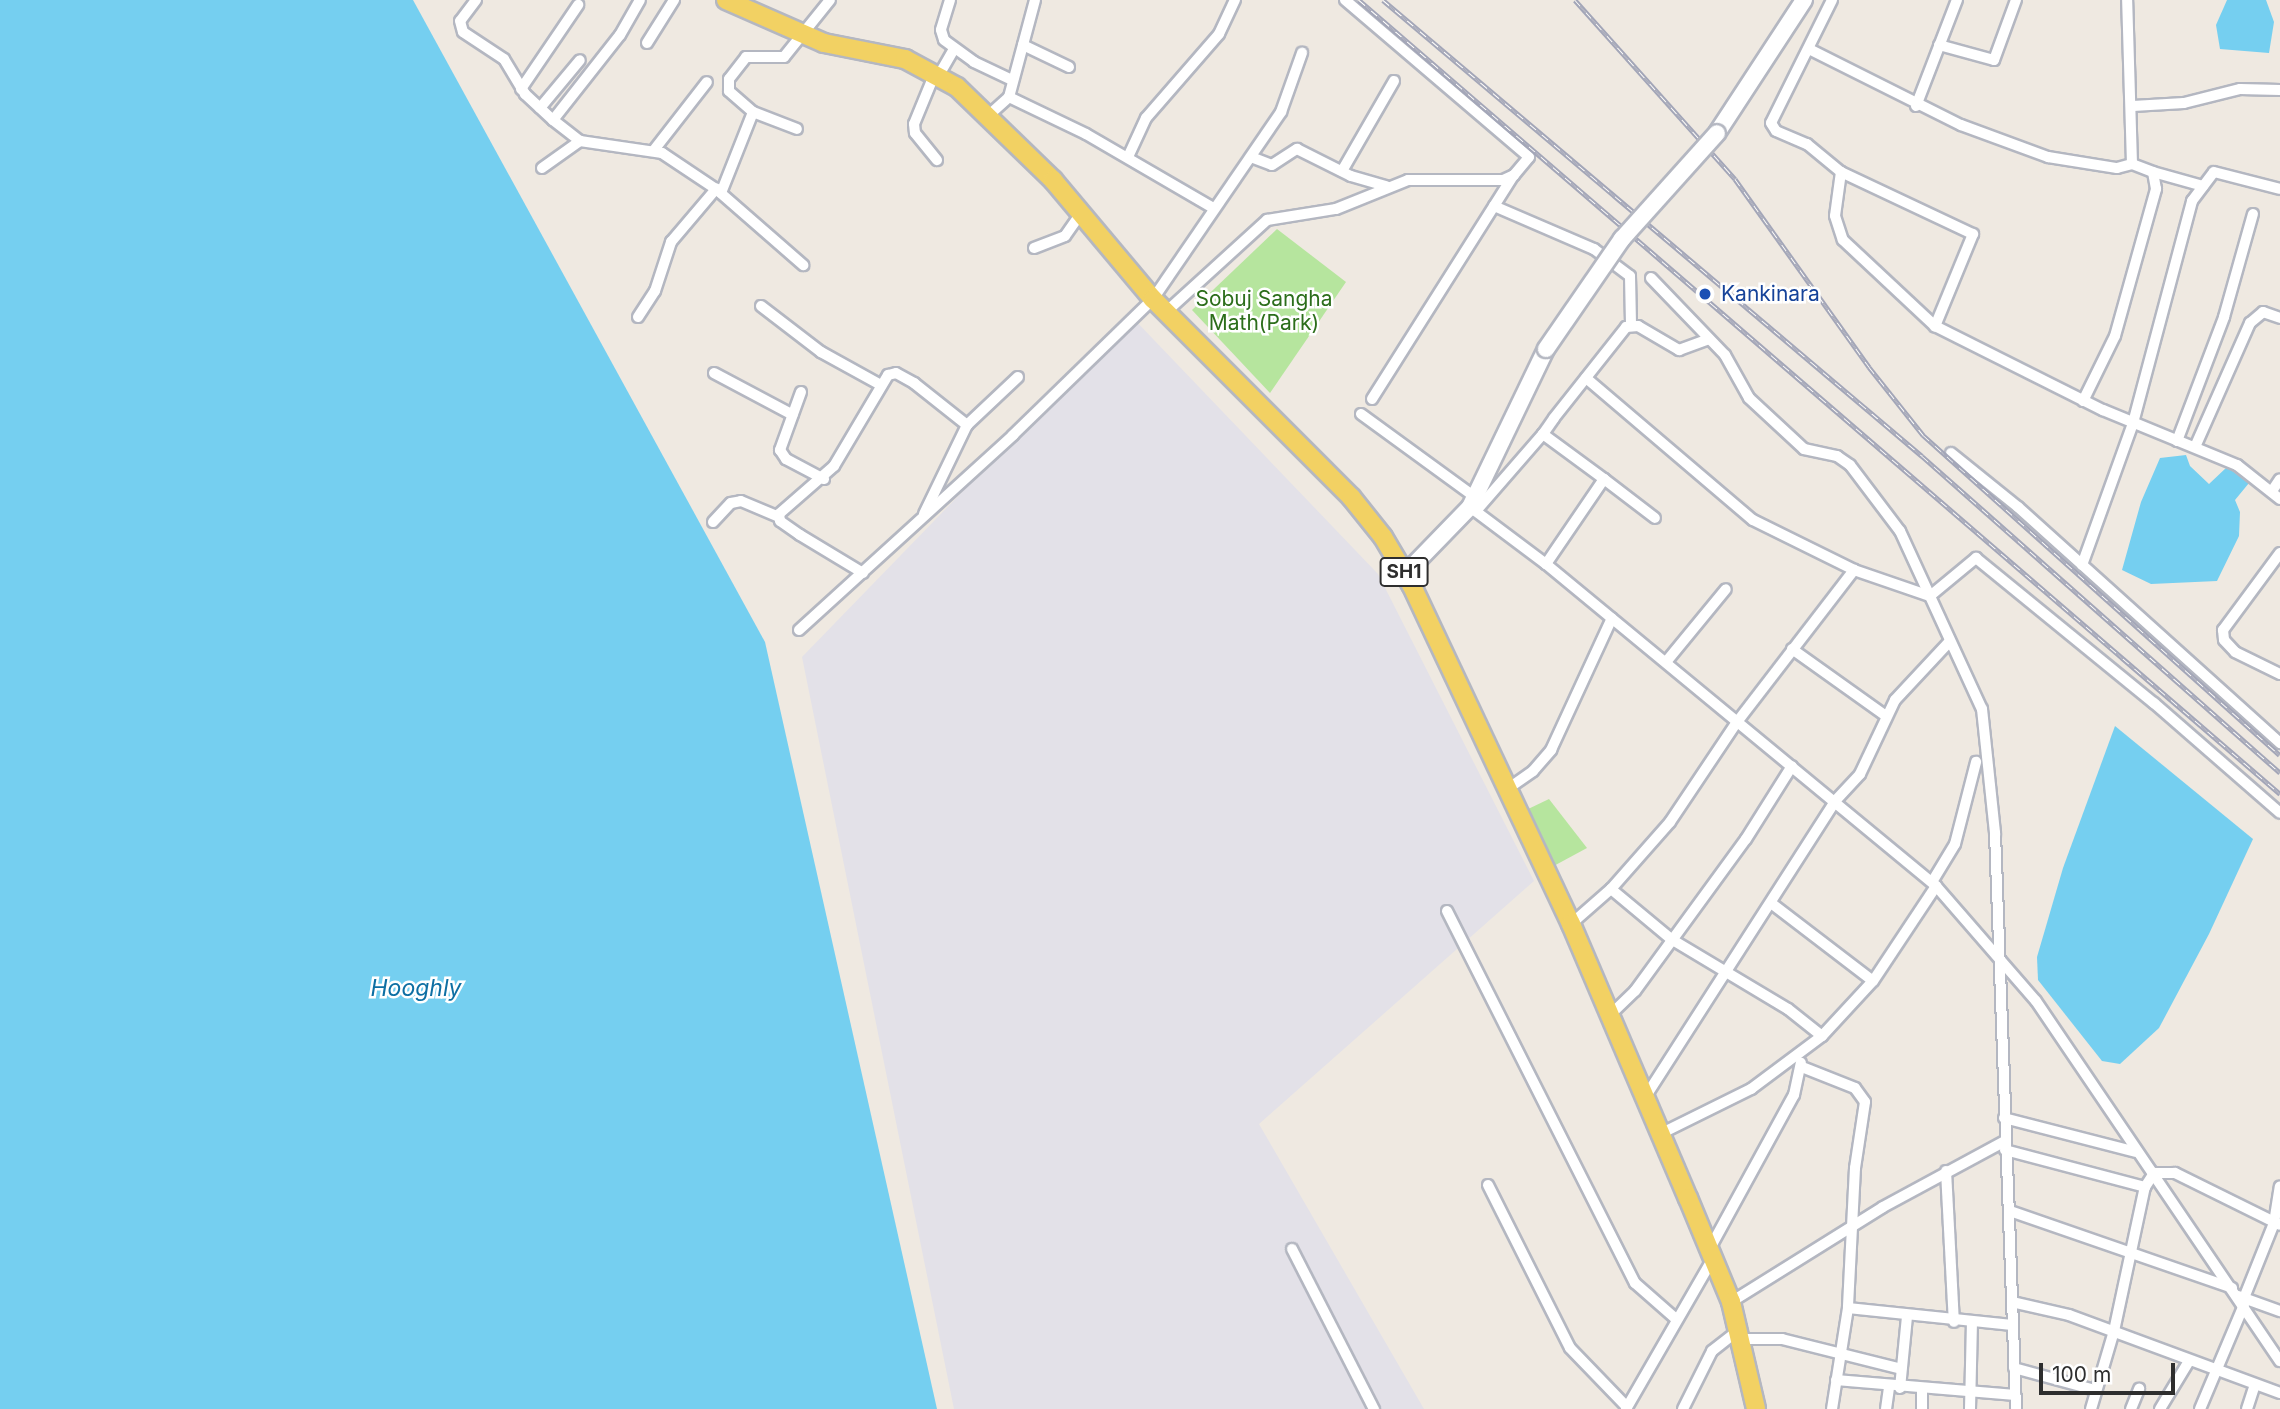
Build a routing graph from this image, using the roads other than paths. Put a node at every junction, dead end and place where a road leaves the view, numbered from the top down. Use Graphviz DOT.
graph roads {
  1 [pos="476,0"];
  2 [pos="640,0"];
  3 [pos="674,0"];
  4 [pos="726,0"];
  5 [pos="830,0"];
  6 [pos="950,0"];
  7 [pos="1235,0"];
  8 [pos="1345,0"];
  9 [pos="1804,0"];
  10 [pos="1832,0"];
  11 [pos="1957,0"];
  12 [pos="2016,0"];
  13 [pos="2127,0"];
  14 [pos="1033,1"];
  15 [pos="578,5"];
  16 [pos="803,34"];
  17 [pos="647,43"];
  18 [pos="1023,45"];
  19 [pos="1939,45"];
  20 [pos="954,49"];
  21 [pos="1809,49"];
  22 [pos="1302,54"];
  23 [pos="580,60"];
  24 [pos="1069,67"];
  25 [pos="937,74"];
  26 [pos="1012,80"];
  27 [pos="1394,81"];
  28 [pos="707,82"];
  29 [pos="521,89"];
  30 [pos="2280,90"];
  31 [pos="1009,97"];
  32 [pos="1916,106"];
  33 [pos="2133,106"];
  34 [pos="540,108"];
  35 [pos="753,112"];
  36 [pos="989,116"];
  37 [pos="553,120"];
  38 [pos="797,129"];
  39 [pos="580,141"];
  40 [pos="654,150"];
  41 [pos="1128,157"];
  42 [pos="1251,157"];
  43 [pos="937,160"];
  44 [pos="2132,164"];
  45 [pos="542,168"];
  46 [pos="1342,171"];
  47 [pos="1841,172"];
  48 [pos="2153,172"];
  49 [pos="1514,175"];
  50 [pos="1387,186"];
  51 [pos="2203,186"];
  52 [pos="2280,189"];
  53 [pos="718,191"];
  54 [pos="1494,206"];
  55 [pos="1213,208"];
  56 [pos="1081,213"];
  57 [pos="2253,214"];
  58 [pos="1034,248"];
  59 [pos="803,265"];
  60 [pos="1651,278"];
  61 [pos="1153,299"];
  62 [pos="761,306"];
  63 [pos="1166,312"];
  64 [pos="638,317"];
  65 [pos="2280,318"];
  66 [pos="1631,325"];
  67 [pos="1935,326"];
  68 [pos="1709,339"];
  69 [pos="714,373"];
  70 [pos="1018,377"];
  71 [pos="1586,378"];
  72 [pos="881,386"];
  73 [pos="801,392"];
  74 [pos="1372,399"];
  75 [pos="2083,401"];
  76 [pos="1362,414"];
  77 [pos="793,415"];
  78 [pos="2133,424"];
  79 [pos="967,425"];
  80 [pos="1544,434"];
  81 [pos="2177,441"];
  82 [pos="2195,447"];
  83 [pos="1951,453"];
  84 [pos="824,478"];
  85 [pos="1604,479"];
  86 [pos="2280,479"];
  87 [pos="2276,495"];
  88 [pos="1474,505"];
  89 [pos="779,517"];
  90 [pos="1655,518"];
  91 [pos="921,519"];
  92 [pos="713,522"];
  93 [pos="2280,553"];
  94 [pos="1546,564"];
  95 [pos="2082,565"];
  96 [pos="1854,570"];
  97 [pos="863,573"];
  98 [pos="1405,574"];
  99 [pos="1726,589"];
  100 [pos="1930,596"];
  101 [pos="1612,618"];
  102 [pos="799,630"];
  103 [pos="1949,642"];
  104 [pos="1792,649"];
  105 [pos="1665,662"];
  106 [pos="2280,674"];
  107 [pos="1886,716"];
  108 [pos="1737,722"];
  109 [pos="2280,743"];
  110 [pos="1976,762"];
  111 [pos="1792,766"];
  112 [pos="1506,790"];
  113 [pos="1836,800"];
  114 [pos="2280,813"];
  115 [pos="1934,884"];
  116 [pos="1611,889"];
  117 [pos="1771,903"];
  118 [pos="1447,911"];
  119 [pos="1571,924"];
  120 [pos="1671,939"];
  121 [pos="1996,951"];
  122 [pos="1727,971"];
  123 [pos="1873,981"];
  124 [pos="1609,1016"];
  125 [pos="1822,1036"];
  126 [pos="1801,1061"];
  127 [pos="1644,1099"];
  128 [pos="2004,1118"];
  129 [pos="1660,1134"];
  130 [pos="2005,1145"];
  131 [pos="2136,1152"];
  132 [pos="1946,1171"];
  133 [pos="2154,1173"];
  134 [pos="1488,1185"];
  135 [pos="2280,1186"];
  136 [pos="2145,1187"];
  137 [pos="2010,1211"];
  138 [pos="2277,1224"];
  139 [pos="1856,1225"];
  140 [pos="1292,1249"];
  141 [pos="1711,1255"];
  142 [pos="2131,1255"];
  143 [pos="2239,1296"];
  144 [pos="2012,1302"];
  145 [pos="1731,1303"];
  146 [pos="1848,1308"];
  147 [pos="2280,1311"];
  148 [pos="1907,1316"];
  149 [pos="1676,1320"];
  150 [pos="1954,1322"];
  151 [pos="1972,1323"];
  152 [pos="2012,1325"];
  153 [pos="2114,1331"];
  154 [pos="1736,1336"];
  155 [pos="1841,1357"];
  156 [pos="2189,1361"];
  157 [pos="2280,1361"];
  158 [pos="2014,1368"];
  159 [pos="1901,1369"];
  160 [pos="2216,1370"];
  161 [pos="1836,1380"];
  162 [pos="2255,1384"];
  163 [pos="1895,1387"];
  164 [pos="1923,1389"];
  165 [pos="2139,1389"];
  166 [pos="2095,1390"];
  167 [pos="1970,1392"];
  168 [pos="2280,1393"];
  169 [pos="2015,1395"];
  170 [pos="1627,1408"];
  171 [pos="1374,1409"];
  172 [pos="1683,1409"];
  173 [pos="1756,1409"];
  174 [pos="1832,1409"];
  175 [pos="1886,1409"];
  176 [pos="1922,1409"];
  177 [pos="1970,1409"];
  178 [pos="2016,1409"];
  179 [pos="2091,1409"];
  180 [pos="2131,1409"];
  181 [pos="2160,1409"];
  182 [pos="2200,1409"];
  183 [pos="2246,1409"];
  1 -- 29 [label="street"];
  2 -- 37 [label="street"];
  3 -- 17 [label="street"];
  4 -- 16 [label="main road, SH1"];
  5 -- 16 [label="street"];
  6 -- 20 [label="street"];
  7 -- 41 [label="street"];
  8 -- 49 [label="street"];
  9 -- 88 [label="main road, bridge"];
  10 -- 21 [label="street"];
  11 -- 19 [label="street"];
  12 -- 19 [label="street"];
  13 -- 33 [label="street"];
  14 -- 18 [label="street"];
  15 -- 29 [label="street"];
  16 -- 25 [label="main road, SH1"];
  16 -- 35 [label="street"];
  18 -- 24 [label="street"];
  18 -- 26 [label="street"];
  19 -- 32 [label="street"];
  20 -- 25 [label="street"];
  20 -- 26 [label="street"];
  21 -- 32 [label="street"];
  21 -- 47 [label="street"];
  22 -- 42 [label="street"];
  23 -- 34 [label="street"];
  25 -- 36 [label="main road, SH1"];
  25 -- 43 [label="street"];
  26 -- 31 [label="street"];
  27 -- 46 [label="street"];
  28 -- 40 [label="street"];
  29 -- 34 [label="street"];
  30 -- 33 [label="street"];
  31 -- 36 [label="street"];
  31 -- 41 [label="street"];
  32 -- 44 [label="street"];
  33 -- 44 [label="street"];
  34 -- 37 [label="street"];
  35 -- 38 [label="street"];
  35 -- 53 [label="street"];
  36 -- 56 [label="main road, SH1"];
  37 -- 39 [label="street"];
  39 -- 40 [label="street"];
  39 -- 45 [label="street"];
  40 -- 53 [label="street"];
  41 -- 55 [label="street"];
  42 -- 46 [label="street"];
  42 -- 55 [label="street"];
  44 -- 48 [label="street"];
  46 -- 50 [label="street"];
  47 -- 67 [label="street"];
  47 -- 67 [label="street"];
  48 -- 51 [label="street"];
  48 -- 75 [label="street"];
  49 -- 50 [label="street"];
  49 -- 54 [label="street"];
  50 -- 63 [label="street"];
  51 -- 52 [label="street"];
  51 -- 78 [label="street"];
  53 -- 59 [label="street"];
  53 -- 64 [label="street"];
  54 -- 66 [label="street"];
  54 -- 74 [label="street"];
  55 -- 61 [label="street"];
  56 -- 58 [label="street"];
  56 -- 61 [label="main road, SH1"];
  57 -- 81 [label="street"];
  60 -- 68 [label="street"];
  61 -- 63 [label="main road, SH1"];
  61 -- 91 [label="street"];
  62 -- 72 [label="street"];
  63 -- 98 [label="main road, SH1"];
  65 -- 82 [label="street"];
  66 -- 68 [label="street"];
  66 -- 71 [label="street"];
  67 -- 75 [label="street"];
  68 -- 100 [label="street"];
  69 -- 77 [label="street"];
  70 -- 79 [label="street"];
  71 -- 80 [label="street"];
  71 -- 96 [label="street"];
  72 -- 79 [label="street"];
  72 -- 84 [label="street"];
  73 -- 77 [label="street"];
  75 -- 78 [label="street"];
  76 -- 88 [label="street"];
  77 -- 84 [label="street"];
  78 -- 81 [label="street"];
  78 -- 95 [label="street"];
  79 -- 91 [label="street"];
  80 -- 85 [label="street"];
  80 -- 88 [label="street"];
  81 -- 82 [label="street"];
  82 -- 87 [label="street"];
  83 -- 95 [label="street"];
  84 -- 89 [label="street"];
  85 -- 90 [label="street"];
  85 -- 94 [label="street"];
  86 -- 87 [label="street"];
  88 -- 94 [label="street"];
  88 -- 98 [label="main road"];
  89 -- 92 [label="street"];
  89 -- 97 [label="street"];
  91 -- 97 [label="street"];
  93 -- 106 [label="street"];
  94 -- 101 [label="street"];
  95 -- 109 [label="street"];
  96 -- 100 [label="street"];
  96 -- 104 [label="street"];
  97 -- 102 [label="street"];
  98 -- 112 [label="main road, SH1"];
  99 -- 105 [label="street"];
  100 -- 103 [label="street"];
  100 -- 114 [label="street"];
  101 -- 105 [label="street"];
  101 -- 112 [label="street"];
  103 -- 107 [label="street"];
  103 -- 121 [label="street"];
  104 -- 107 [label="street"];
  104 -- 108 [label="street"];
  105 -- 108 [label="street"];
  107 -- 113 [label="street"];
  108 -- 111 [label="street"];
  108 -- 116 [label="street"];
  110 -- 115 [label="street"];
  111 -- 113 [label="street"];
  111 -- 120 [label="street"];
  112 -- 119 [label="main road, SH1"];
  113 -- 115 [label="street"];
  113 -- 117 [label="street"];
  115 -- 121 [label="street"];
  115 -- 123 [label="street"];
  116 -- 119 [label="street"];
  116 -- 120 [label="street"];
  117 -- 122 [label="street"];
  117 -- 123 [label="street"];
  118 -- 149 [label="street"];
  119 -- 124 [label="main road, SH1"];
  120 -- 122 [label="street"];
  120 -- 124 [label="street"];
  121 -- 128 [label="street"];
  121 -- 131 [label="street"];
  122 -- 125 [label="street"];
  122 -- 127 [label="street"];
  123 -- 125 [label="street"];
  124 -- 127 [label="main road, SH1"];
  125 -- 126 [label="street"];
  126 -- 129 [label="street"];
  126 -- 139 [label="street"];
  126 -- 141 [label="street"];
  127 -- 129 [label="main road, SH1"];
  128 -- 130 [label="street"];
  128 -- 131 [label="street"];
  129 -- 141 [label="main road, SH1"];
  130 -- 132 [label="street"];
  130 -- 136 [label="street"];
  130 -- 137 [label="street"];
  131 -- 133 [label="street"];
  132 -- 139 [label="street"];
  132 -- 150 [label="street"];
  133 -- 136 [label="street"];
  133 -- 138 [label="street"];
  133 -- 143 [label="street"];
  134 -- 170 [label="street"];
  135 -- 138 [label="street"];
  136 -- 142 [label="street"];
  137 -- 142 [label="street"];
  137 -- 144 [label="street"];
  138 -- 143 [label="street"];
  139 -- 145 [label="street"];
  139 -- 146 [label="street"];
  140 -- 171 [label="street"];
  141 -- 145 [label="main road, SH1"];
  141 -- 149 [label="street"];
  142 -- 143 [label="street"];
  142 -- 153 [label="street"];
  143 -- 147 [label="street"];
  143 -- 157 [label="street"];
  143 -- 160 [label="street"];
  144 -- 152 [label="street"];
  144 -- 153 [label="street"];
  145 -- 154 [label="main road, SH1"];
  146 -- 148 [label="street"];
  146 -- 155 [label="street"];
  148 -- 150 [label="street"];
  148 -- 159 [label="street"];
  149 -- 170 [label="street"];
  150 -- 151 [label="street"];
  151 -- 152 [label="street"];
  151 -- 167 [label="street"];
  152 -- 158 [label="street"];
  153 -- 156 [label="street"];
  153 -- 166 [label="street"];
  154 -- 155 [label="street"];
  154 -- 172 [label="street"];
  154 -- 173 [label="main road, SH1"];
  155 -- 159 [label="street"];
  155 -- 161 [label="street"];
  156 -- 160 [label="street"];
  156 -- 181 [label="street"];
  158 -- 166 [label="street"];
  158 -- 169 [label="street"];
  159 -- 163 [label="street"];
  160 -- 162 [label="street"];
  160 -- 182 [label="street"];
  161 -- 163 [label="street"];
  161 -- 174 [label="street"];
  162 -- 168 [label="street"];
  162 -- 183 [label="street"];
  163 -- 164 [label="street"];
  163 -- 175 [label="street"];
  164 -- 167 [label="street"];
  164 -- 176 [label="street"];
  165 -- 180 [label="street"];
  166 -- 179 [label="street"];
  167 -- 169 [label="street"];
  167 -- 177 [label="street"];
  169 -- 178 [label="street"];
}
